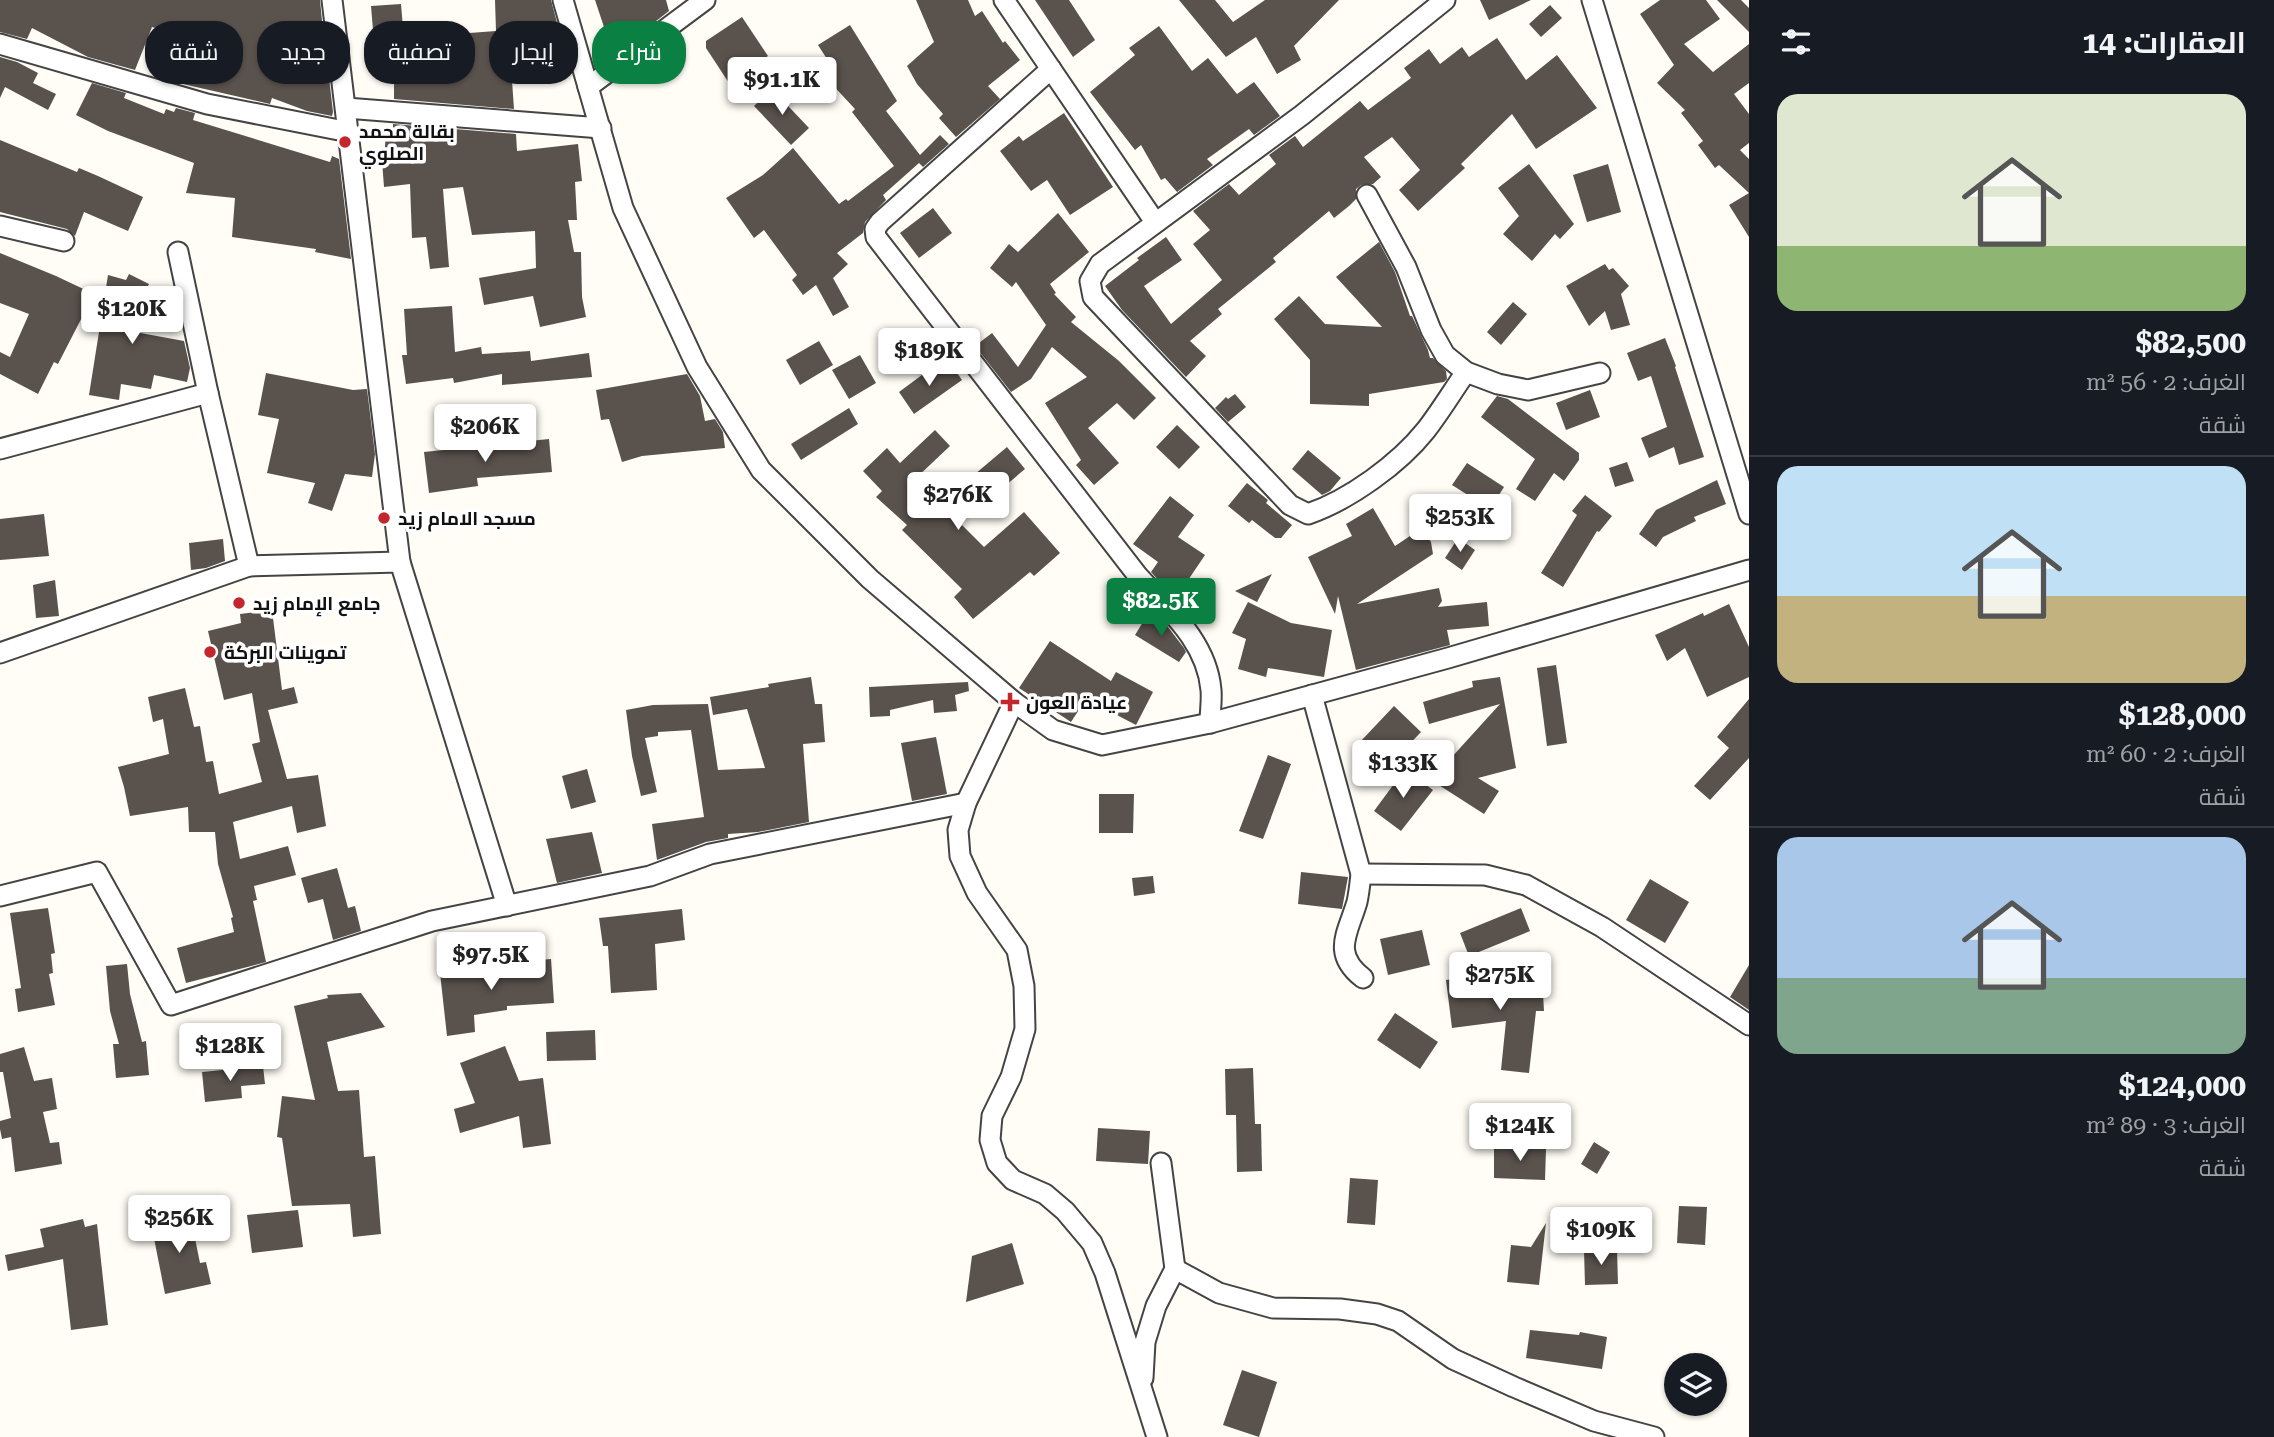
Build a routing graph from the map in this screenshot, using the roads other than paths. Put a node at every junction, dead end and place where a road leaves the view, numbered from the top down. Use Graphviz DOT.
graph roads {
  1 [pos="332,0"];
  2 [pos="563,0"];
  3 [pos="705,0"];
  4 [pos="1004,0"];
  5 [pos="1445,0"];
  6 [pos="1592,0"];
  7 [pos="0,44"];
  8 [pos="1051,68"];
  9 [pos="588,87"];
  10 [pos="346,108"];
  11 [pos="601,128"];
  12 [pos="349,132"];
  13 [pos="1367,195"];
  14 [pos="1155,222"];
  15 [pos="0,226"];
  16 [pos="64,241"];
  17 [pos="178,252"];
  18 [pos="1466,372"];
  19 [pos="1600,373"];
  20 [pos="208,393"];
  21 [pos="0,449"];
  22 [pos="1749,514"];
  23 [pos="400,562"];
  24 [pos="249,566"];
  25 [pos="1749,570"];
  26 [pos="0,653"];
  27 [pos="1312,695"];
  28 [pos="1014,702"];
  29 [pos="1210,723"];
  30 [pos="966,803"];
  31 [pos="1361,874"];
  32 [pos="0,896"];
  33 [pos="507,906"];
  34 [pos="1363,978"];
  35 [pos="1749,1025"];
  36 [pos="1161,1163"];
  37 [pos="1175,1269"];
  38 [pos="1142,1390"];
  39 [pos="1157,1437"];
  40 [pos="1654,1437"];
  1 -- 10 [label="street"];
  2 -- 9 [label="street"];
  3 -- 9 [label="street"];
  4 -- 8 [label="street"];
  5 -- 14 [label="street"];
  6 -- 22 [label="street"];
  7 -- 12 [label="street"];
  8 -- 14 [label="street"];
  8 -- 29 [label="street"];
  9 -- 11 [label="street"];
  10 -- 11 [label="street"];
  10 -- 12 [label="street"];
  11 -- 28 [label="street"];
  12 -- 23 [label="street"];
  13 -- 18 [label="street"];
  14 -- 18 [label="street"];
  15 -- 16 [label="street"];
  17 -- 20 [label="street"];
  18 -- 19 [label="street"];
  20 -- 21 [label="street"];
  20 -- 24 [label="street"];
  23 -- 24 [label="street"];
  23 -- 33 [label="street"];
  24 -- 26 [label="street"];
  25 -- 27 [label="street"];
  27 -- 29 [label="street"];
  27 -- 31 [label="street"];
  28 -- 29 [label="street"];
  28 -- 30 [label="street"];
  30 -- 33 [label="street"];
  30 -- 38 [label="street"];
  31 -- 34 [label="street"];
  31 -- 35 [label="street"];
  32 -- 33 [label="street"];
  36 -- 37 [label="street"];
  37 -- 38 [label="street"];
  37 -- 40 [label="street"];
  38 -- 39 [label="street"];
}
